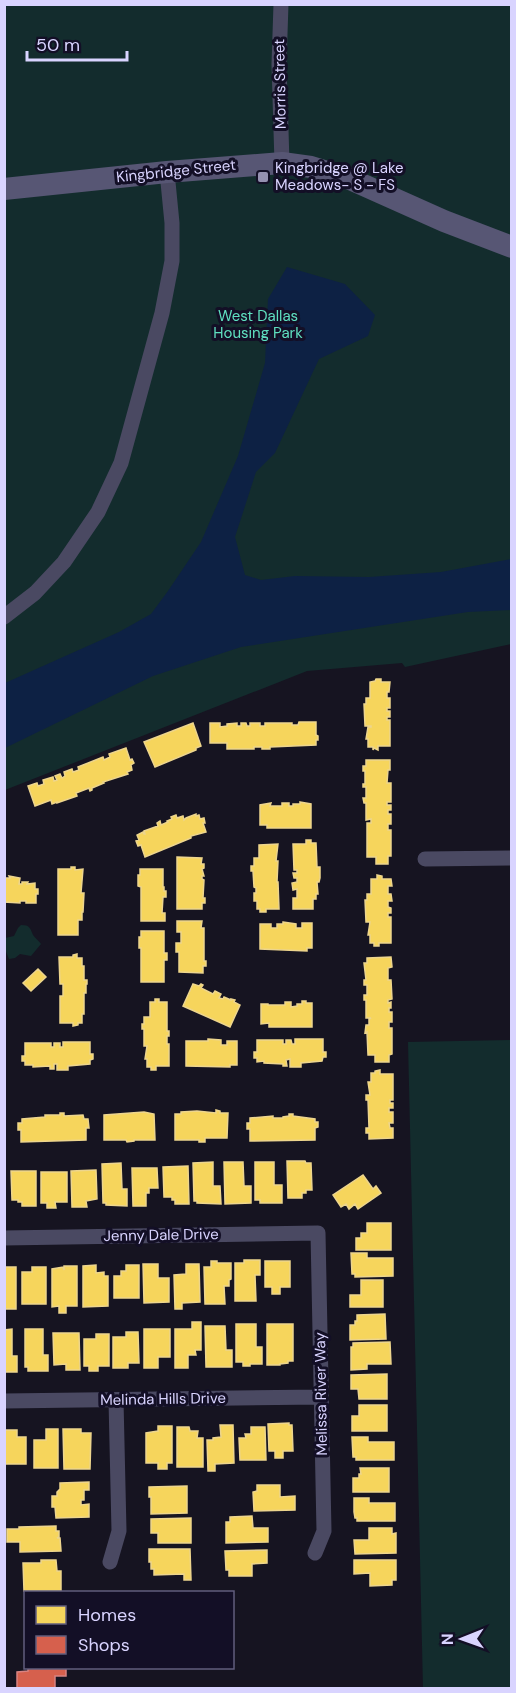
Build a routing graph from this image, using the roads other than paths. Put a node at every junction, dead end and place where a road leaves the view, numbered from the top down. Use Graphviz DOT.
graph roads {
  1 [pos="281,4"];
  2 [pos="282,163"];
  3 [pos="167,172"];
  4 [pos="4,189"];
  5 [pos="512,247"];
  6 [pos="4,617"];
  7 [pos="512,858"];
  8 [pos="425,859"];
  9 [pos="318,1233"];
  10 [pos="4,1238"];
  11 [pos="321,1397"];
  12 [pos="116,1400"];
  13 [pos="4,1401"];
  14 [pos="315,1553"];
  15 [pos="110,1562"];
  1 -- 2 [label="street, Morris Street"];
  2 -- 3 [label="street, Kingbridge Street"];
  2 -- 5 [label="street, Kingbridge Street"];
  3 -- 4 [label="street, Kingbridge Street"];
  3 -- 6 [label="street"];
  7 -- 8 [label="street"];
  9 -- 10 [label="street, Jenny Dale Drive"];
  9 -- 11 [label="street, Melissa River Way"];
  11 -- 12 [label="street, Melinda Hills Drive"];
  11 -- 14 [label="street, Melissa River Way"];
  12 -- 13 [label="street, Melinda Hills Drive"];
  12 -- 15 [label="street"];
}
